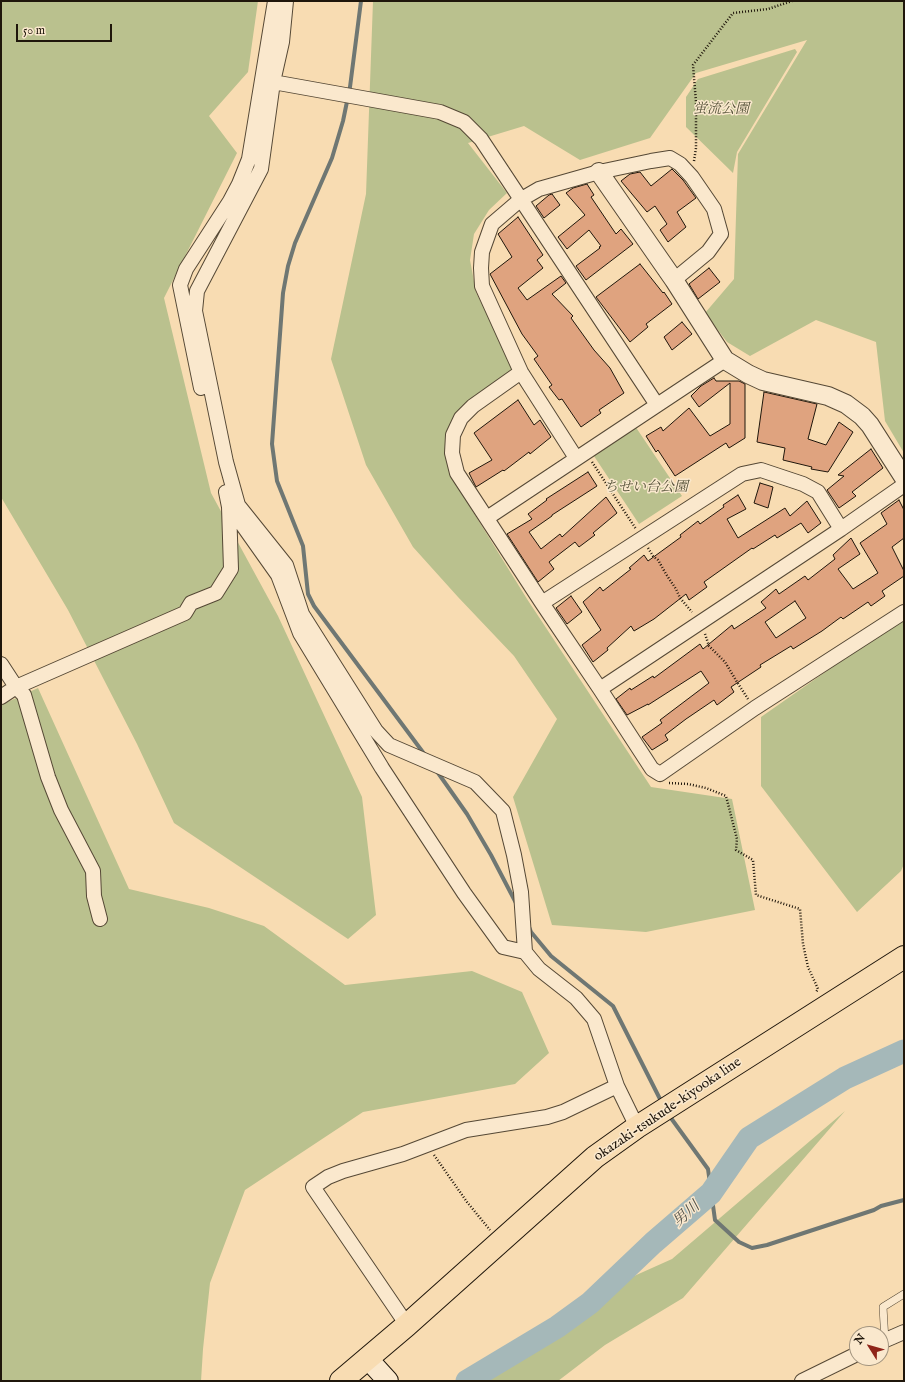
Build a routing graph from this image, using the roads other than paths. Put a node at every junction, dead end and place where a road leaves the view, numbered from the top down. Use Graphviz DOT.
graph roads {
  1 [pos="275,1"];
  2 [pos="286,1"];
  3 [pos="273,82"];
  4 [pos="599,172"];
  5 [pos="520,200"];
  6 [pos="674,280"];
  7 [pos="725,360"];
  8 [pos="521,372"];
  9 [pos="657,405"];
  10 [pos="581,455"];
  11 [pos="904,478"];
  12 [pos="904,486"];
  13 [pos="229,507"];
  14 [pos="487,518"];
  15 [pos="841,529"];
  16 [pos="542,603"];
  17 [pos="904,612"];
  18 [pos="1,664"];
  19 [pos="16,687"];
  20 [pos="600,689"];
  21 [pos="1,697"];
  22 [pos="100,919"];
  23 [pos="525,952"];
  24 [pos="904,957"];
  25 [pos="617,1086"];
  26 [pos="637,1127"];
  27 [pos="904,1294"];
  28 [pos="407,1325"];
  29 [pos="883,1326"];
  30 [pos="904,1332"];
  31 [pos="889,1339"];
  32 [pos="849,1358"];
  33 [pos="378,1370"];
  34 [pos="341,1381"];
  35 [pos="802,1381"];
  1 -- 13 [label="street"];
  2 -- 3 [label="street"];
  3 -- 5 [label="street"];
  3 -- 23 [label="street"];
  4 -- 5 [label="street"];
  4 -- 6 [label="street"];
  4 -- 6 [label="street"];
  5 -- 8 [label="street"];
  5 -- 9 [label="street"];
  6 -- 7 [label="street"];
  7 -- 9 [label="street"];
  7 -- 11 [label="street"];
  8 -- 10 [label="street"];
  8 -- 14 [label="street"];
  9 -- 10 [label="street"];
  10 -- 14 [label="street"];
  12 -- 15 [label="street"];
  13 -- 19 [label="street"];
  13 -- 23 [label="street"];
  14 -- 16 [label="street"];
  15 -- 16 [label="street"];
  15 -- 20 [label="street"];
  16 -- 20 [label="street"];
  17 -- 20 [label="street"];
  18 -- 19 [label="street"];
  19 -- 21 [label="street"];
  19 -- 22 [label="street"];
  23 -- 25 [label="street"];
  24 -- 26 [label="main road, okazaki-tsukude-kiyooka line"];
  25 -- 26 [label="street"];
  25 -- 28 [label="street"];
  26 -- 28 [label="main road, okazaki-tsukude-kiyooka line"];
  27 -- 29 [label="lane"];
  28 -- 33 [label="main road, okazaki-tsukude-kiyooka line"];
  30 -- 31 [label="street"];
  32 -- 35 [label="street"];
  33 -- 34 [label="main road, okazaki-tsukude-kiyooka line"];
}
